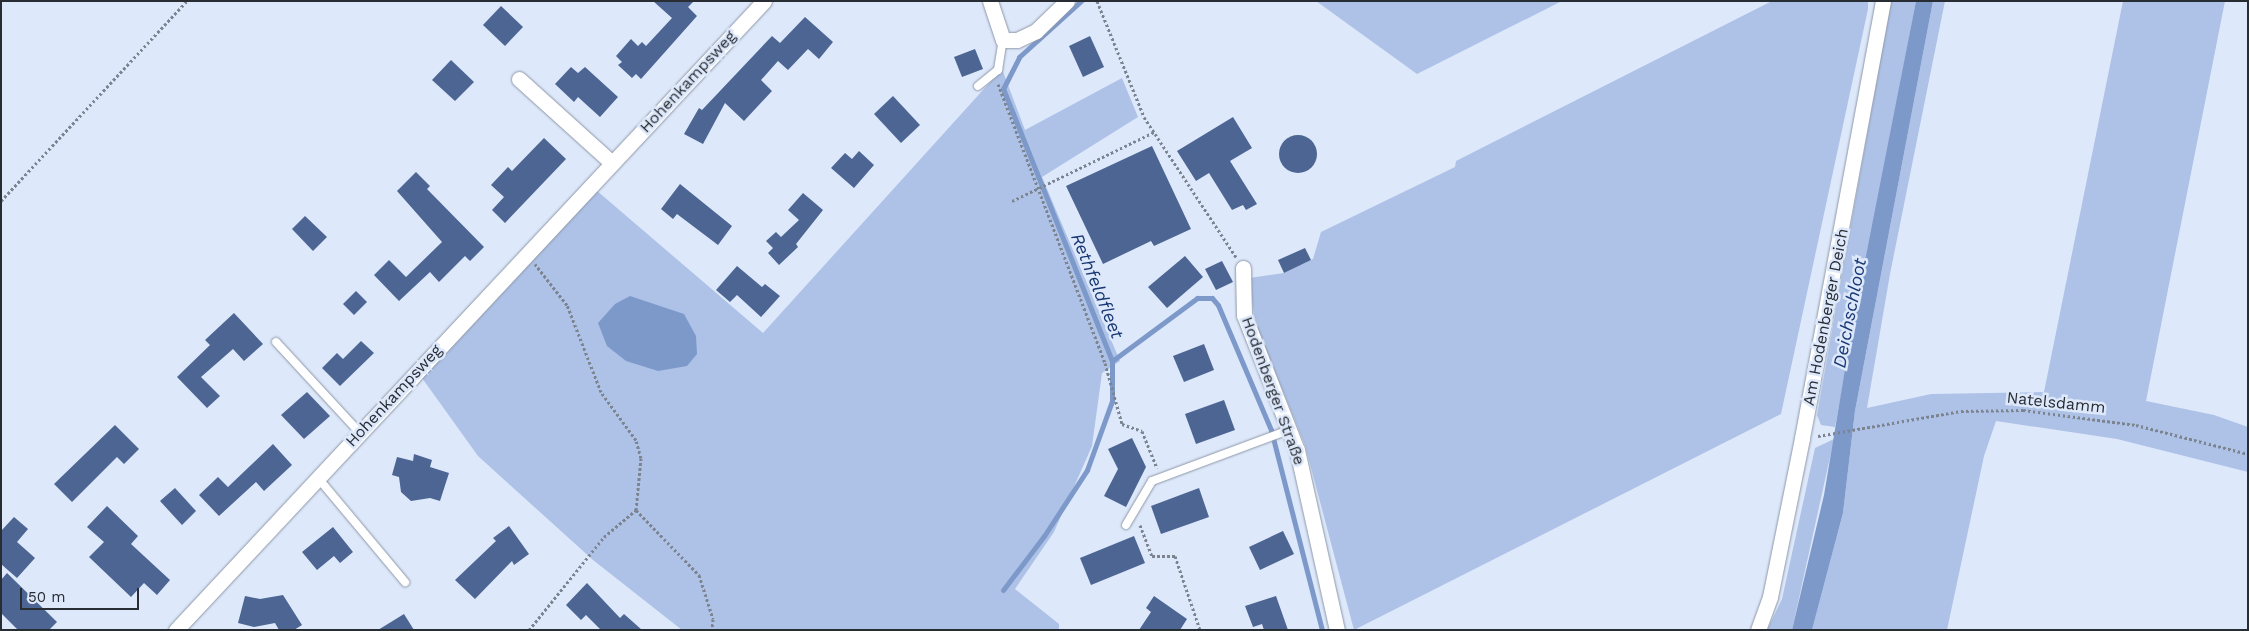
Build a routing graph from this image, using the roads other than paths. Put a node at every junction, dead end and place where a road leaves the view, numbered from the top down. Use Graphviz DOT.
graph roads {
  1 [pos="764,1"];
  2 [pos="990,1"];
  3 [pos="1067,1"];
  4 [pos="1884,1"];
  5 [pos="1003,40"];
  6 [pos="519,79"];
  7 [pos="978,86"];
  8 [pos="612,163"];
  9 [pos="1244,268"];
  10 [pos="276,342"];
  11 [pos="1289,430"];
  12 [pos="360,433"];
  13 [pos="318,478"];
  14 [pos="1126,525"];
  15 [pos="405,582"];
  16 [pos="176,630"];
  17 [pos="1337,630"];
  18 [pos="1758,630"];
  1 -- 8 [label="street, Hohenkampsweg"];
  2 -- 5 [label="street"];
  3 -- 5 [label="street"];
  4 -- 18 [label="street, Am Hodenberger Deich"];
  5 -- 7 [label="lane"];
  6 -- 8 [label="street"];
  8 -- 12 [label="street, Hohenkampsweg"];
  9 -- 11 [label="street, Hodenberger Straße"];
  10 -- 12 [label="lane"];
  11 -- 14 [label="lane"];
  11 -- 17 [label="street, Hodenberger Straße"];
  12 -- 13 [label="street, Hohenkampsweg"];
  13 -- 15 [label="lane"];
  13 -- 16 [label="street, Hohenkampsweg"];
}
